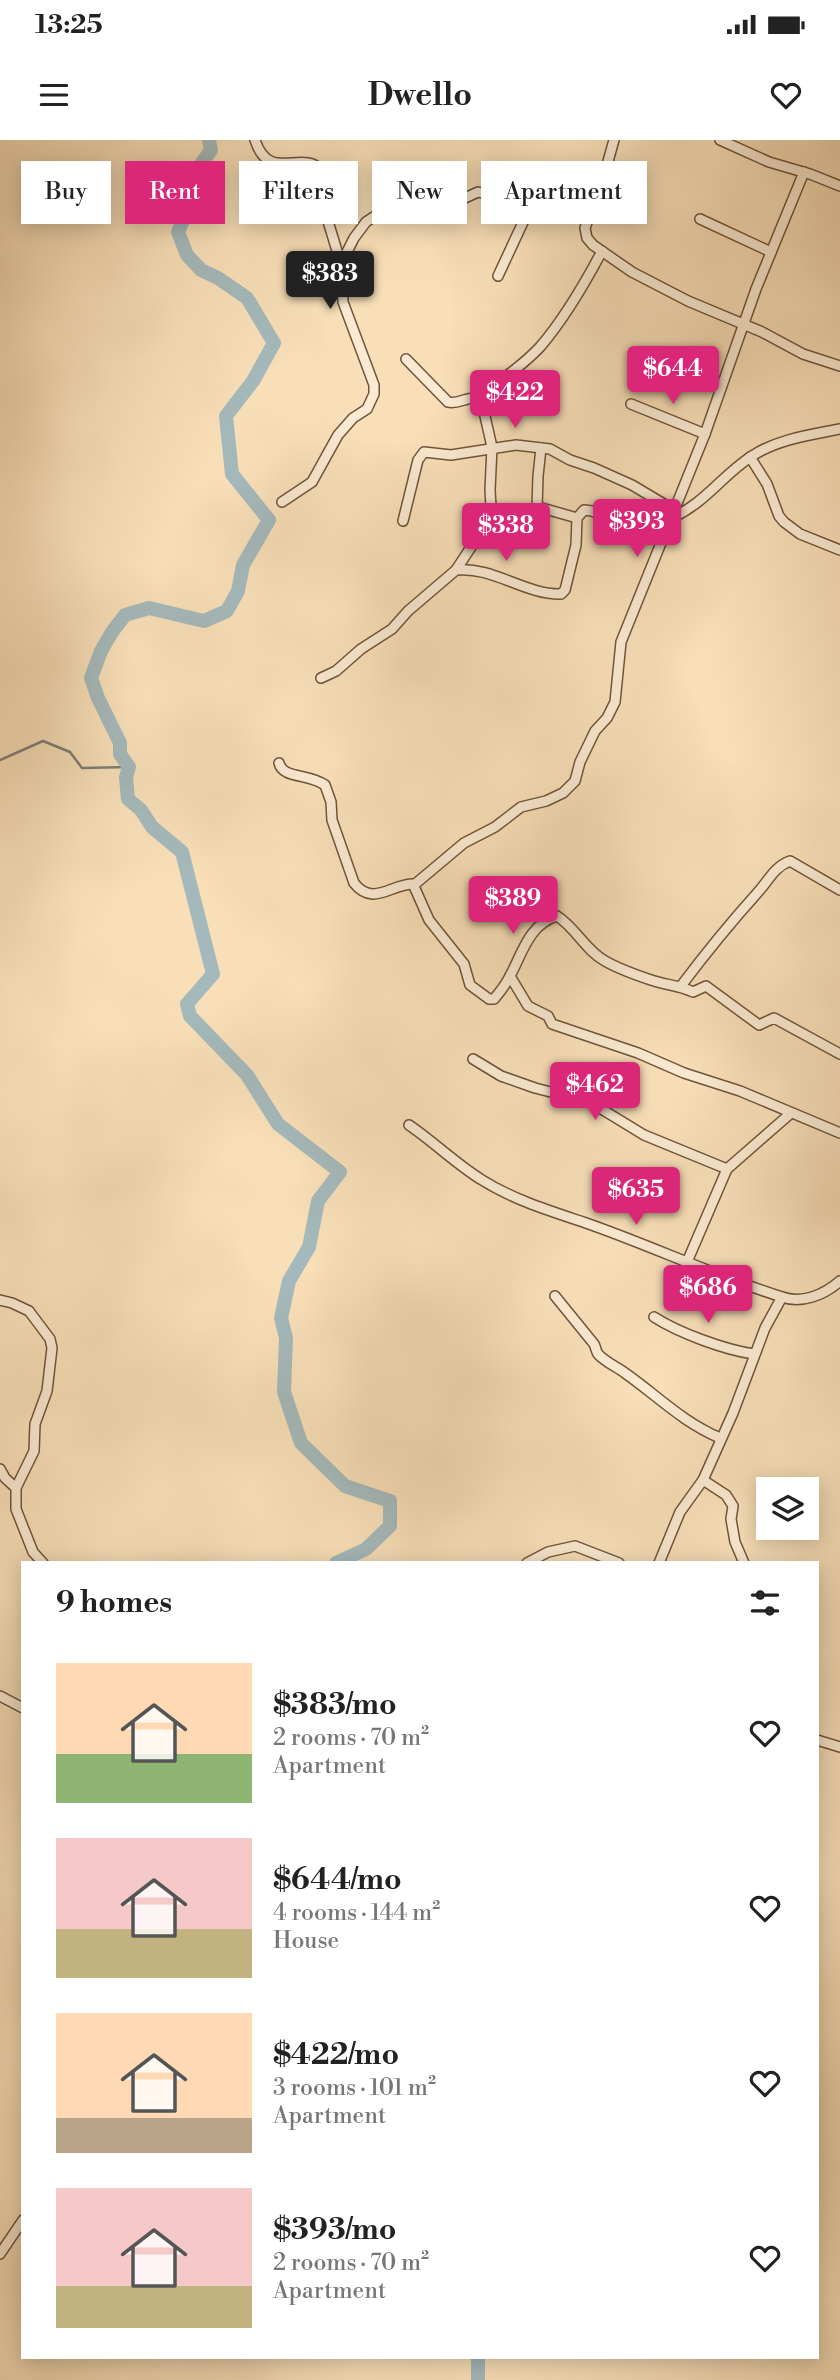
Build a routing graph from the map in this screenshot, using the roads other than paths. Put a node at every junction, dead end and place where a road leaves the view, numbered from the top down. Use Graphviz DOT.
graph roads {
  1 [pos="255,140"];
  2 [pos="614,140"];
  3 [pos="720,140"];
  4 [pos="608,161"];
  5 [pos="804,172"];
  6 [pos="840,186"];
  7 [pos="481,193"];
  8 [pos="699,219"];
  9 [pos="522,224"];
  10 [pos="587,224"];
  11 [pos="602,251"];
  12 [pos="771,252"];
  13 [pos="341,264"];
  14 [pos="498,276"];
  15 [pos="744,324"];
  16 [pos="406,359"];
  17 [pos="840,366"];
  18 [pos="476,398"];
  19 [pos="631,404"];
  20 [pos="840,429"];
  21 [pos="705,434"];
  22 [pos="492,447"];
  23 [pos="541,448"];
  24 [pos="750,457"];
  25 [pos="282,502"];
  26 [pos="537,509"];
  27 [pos="672,515"];
  28 [pos="577,518"];
  29 [pos="403,521"];
  30 [pos="496,527"];
  31 [pos="662,536"];
  32 [pos="840,550"];
  33 [pos="456,570"];
  34 [pos="321,677"];
  35 [pos="279,762"];
  36 [pos="414,885"];
  37 [pos="840,890"];
  38 [pos="510,976"];
  39 [pos="681,986"];
  40 [pos="839,1050"];
  41 [pos="473,1059"];
  42 [pos="791,1112"];
  43 [pos="409,1125"];
  44 [pos="840,1133"];
  45 [pos="727,1169"];
  46 [pos="687,1262"];
  47 [pos="840,1281"];
  48 [pos="555,1296"];
  49 [pos="782,1297"];
  50 [pos="0,1300"];
  51 [pos="654,1317"];
  52 [pos="754,1354"];
  53 [pos="720,1438"];
  54 [pos="0,1469"];
  55 [pos="703,1480"];
  56 [pos="16,1488"];
  57 [pos="41,1561"];
  58 [pos="531,1561"];
  59 [pos="614,1561"];
  60 [pos="660,1561"];
  61 [pos="743,1561"];
  62 [pos="0,1696"];
  63 [pos="21,1707"];
  64 [pos="819,1741"];
  65 [pos="840,1747"];
  66 [pos="21,2223"];
  67 [pos="0,2254"];
  1 -- 13 [label="street"];
  2 -- 4 [label="street"];
  3 -- 5 [label="street"];
  5 -- 6 [label="street"];
  5 -- 12 [label="street"];
  7 -- 13 [label="street"];
  8 -- 12 [label="street"];
  9 -- 14 [label="street"];
  10 -- 11 [label="street"];
  11 -- 15 [label="street"];
  11 -- 18 [label="street"];
  12 -- 15 [label="street"];
  13 -- 25 [label="street"];
  15 -- 17 [label="street"];
  15 -- 21 [label="street"];
  16 -- 18 [label="street"];
  18 -- 22 [label="street"];
  19 -- 21 [label="street"];
  20 -- 24 [label="street"];
  21 -- 27 [label="street"];
  22 -- 23 [label="street"];
  22 -- 29 [label="street"];
  22 -- 30 [label="street"];
  23 -- 26 [label="street"];
  23 -- 27 [label="street"];
  24 -- 27 [label="street"];
  24 -- 32 [label="street"];
  26 -- 28 [label="street"];
  26 -- 30 [label="street"];
  27 -- 31 [label="street"];
  28 -- 31 [label="street"];
  28 -- 33 [label="street"];
  30 -- 33 [label="street"];
  31 -- 36 [label="street"];
  33 -- 34 [label="street"];
  35 -- 36 [label="street"];
  36 -- 38 [label="street"];
  37 -- 39 [label="street"];
  38 -- 39 [label="street"];
  38 -- 42 [label="street"];
  39 -- 40 [label="street"];
  41 -- 45 [label="street"];
  42 -- 44 [label="street"];
  42 -- 45 [label="street"];
  43 -- 46 [label="street"];
  45 -- 46 [label="street"];
  46 -- 49 [label="street"];
  47 -- 49 [label="street"];
  48 -- 53 [label="street"];
  49 -- 52 [label="street"];
  50 -- 56 [label="street"];
  51 -- 52 [label="street"];
  52 -- 53 [label="street"];
  53 -- 55 [label="street"];
  54 -- 56 [label="street"];
  55 -- 60 [label="street"];
  55 -- 61 [label="street"];
  56 -- 57 [label="street"];
  58 -- 59 [label="street"];
  62 -- 63 [label="street"];
  64 -- 65 [label="street"];
  66 -- 67 [label="street"];
}
